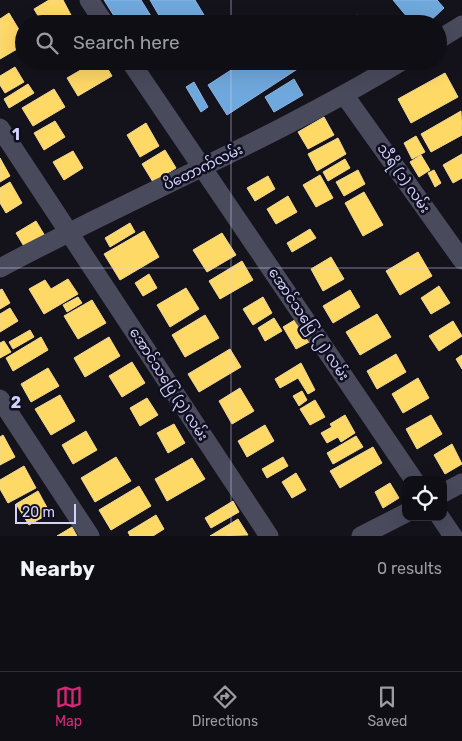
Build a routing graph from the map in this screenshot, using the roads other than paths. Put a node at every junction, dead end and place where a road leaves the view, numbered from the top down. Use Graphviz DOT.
graph roads {
  1 [pos="89,0"];
  2 [pos="99,15"];
  3 [pos="462,25"];
  4 [pos="447,34"];
  5 [pos="136,70"];
  6 [pos="387,70"];
  7 [pos="345,96"];
  8 [pos="0,128"];
  9 [pos="203,168"];
  10 [pos="69,232"];
  11 [pos="462,260"];
  12 [pos="0,268"];
  13 [pos="0,400"];
  14 [pos="411,476"];
  15 [pos="462,483"];
  16 [pos="447,491"];
  17 [pos="402,515"];
  18 [pos="443,521"];
  19 [pos="90,536"];
  20 [pos="269,536"];
  21 [pos="361,536"];
  22 [pos="452,536"];
  1 -- 2 [label="street"];
  3 -- 4 [label="street"];
  5 -- 9 [label="street, အောင်သပြေ (၂) လမ်း"];
  6 -- 7 [label="street, ပိတောက်လမ်း"];
  7 -- 9 [label="street, ပိတောက်လမ်း"];
  7 -- 11 [label="street, သီရိ (၁) လမ်း"];
  8 -- 10 [label="street, အောင်သပြေ (၃) လမ်း"];
  9 -- 10 [label="street, ပိတောက်လမ်း"];
  9 -- 14 [label="street, အောင်သပြေ (၂) လမ်း"];
  10 -- 12 [label="street, ပိတောက်လမ်း"];
  10 -- 20 [label="street, အောင်သပြေ (၃) လမ်း"];
  13 -- 19 [label="street"];
  15 -- 16 [label="street"];
  17 -- 21 [label="street"];
  18 -- 22 [label="street"];
}
